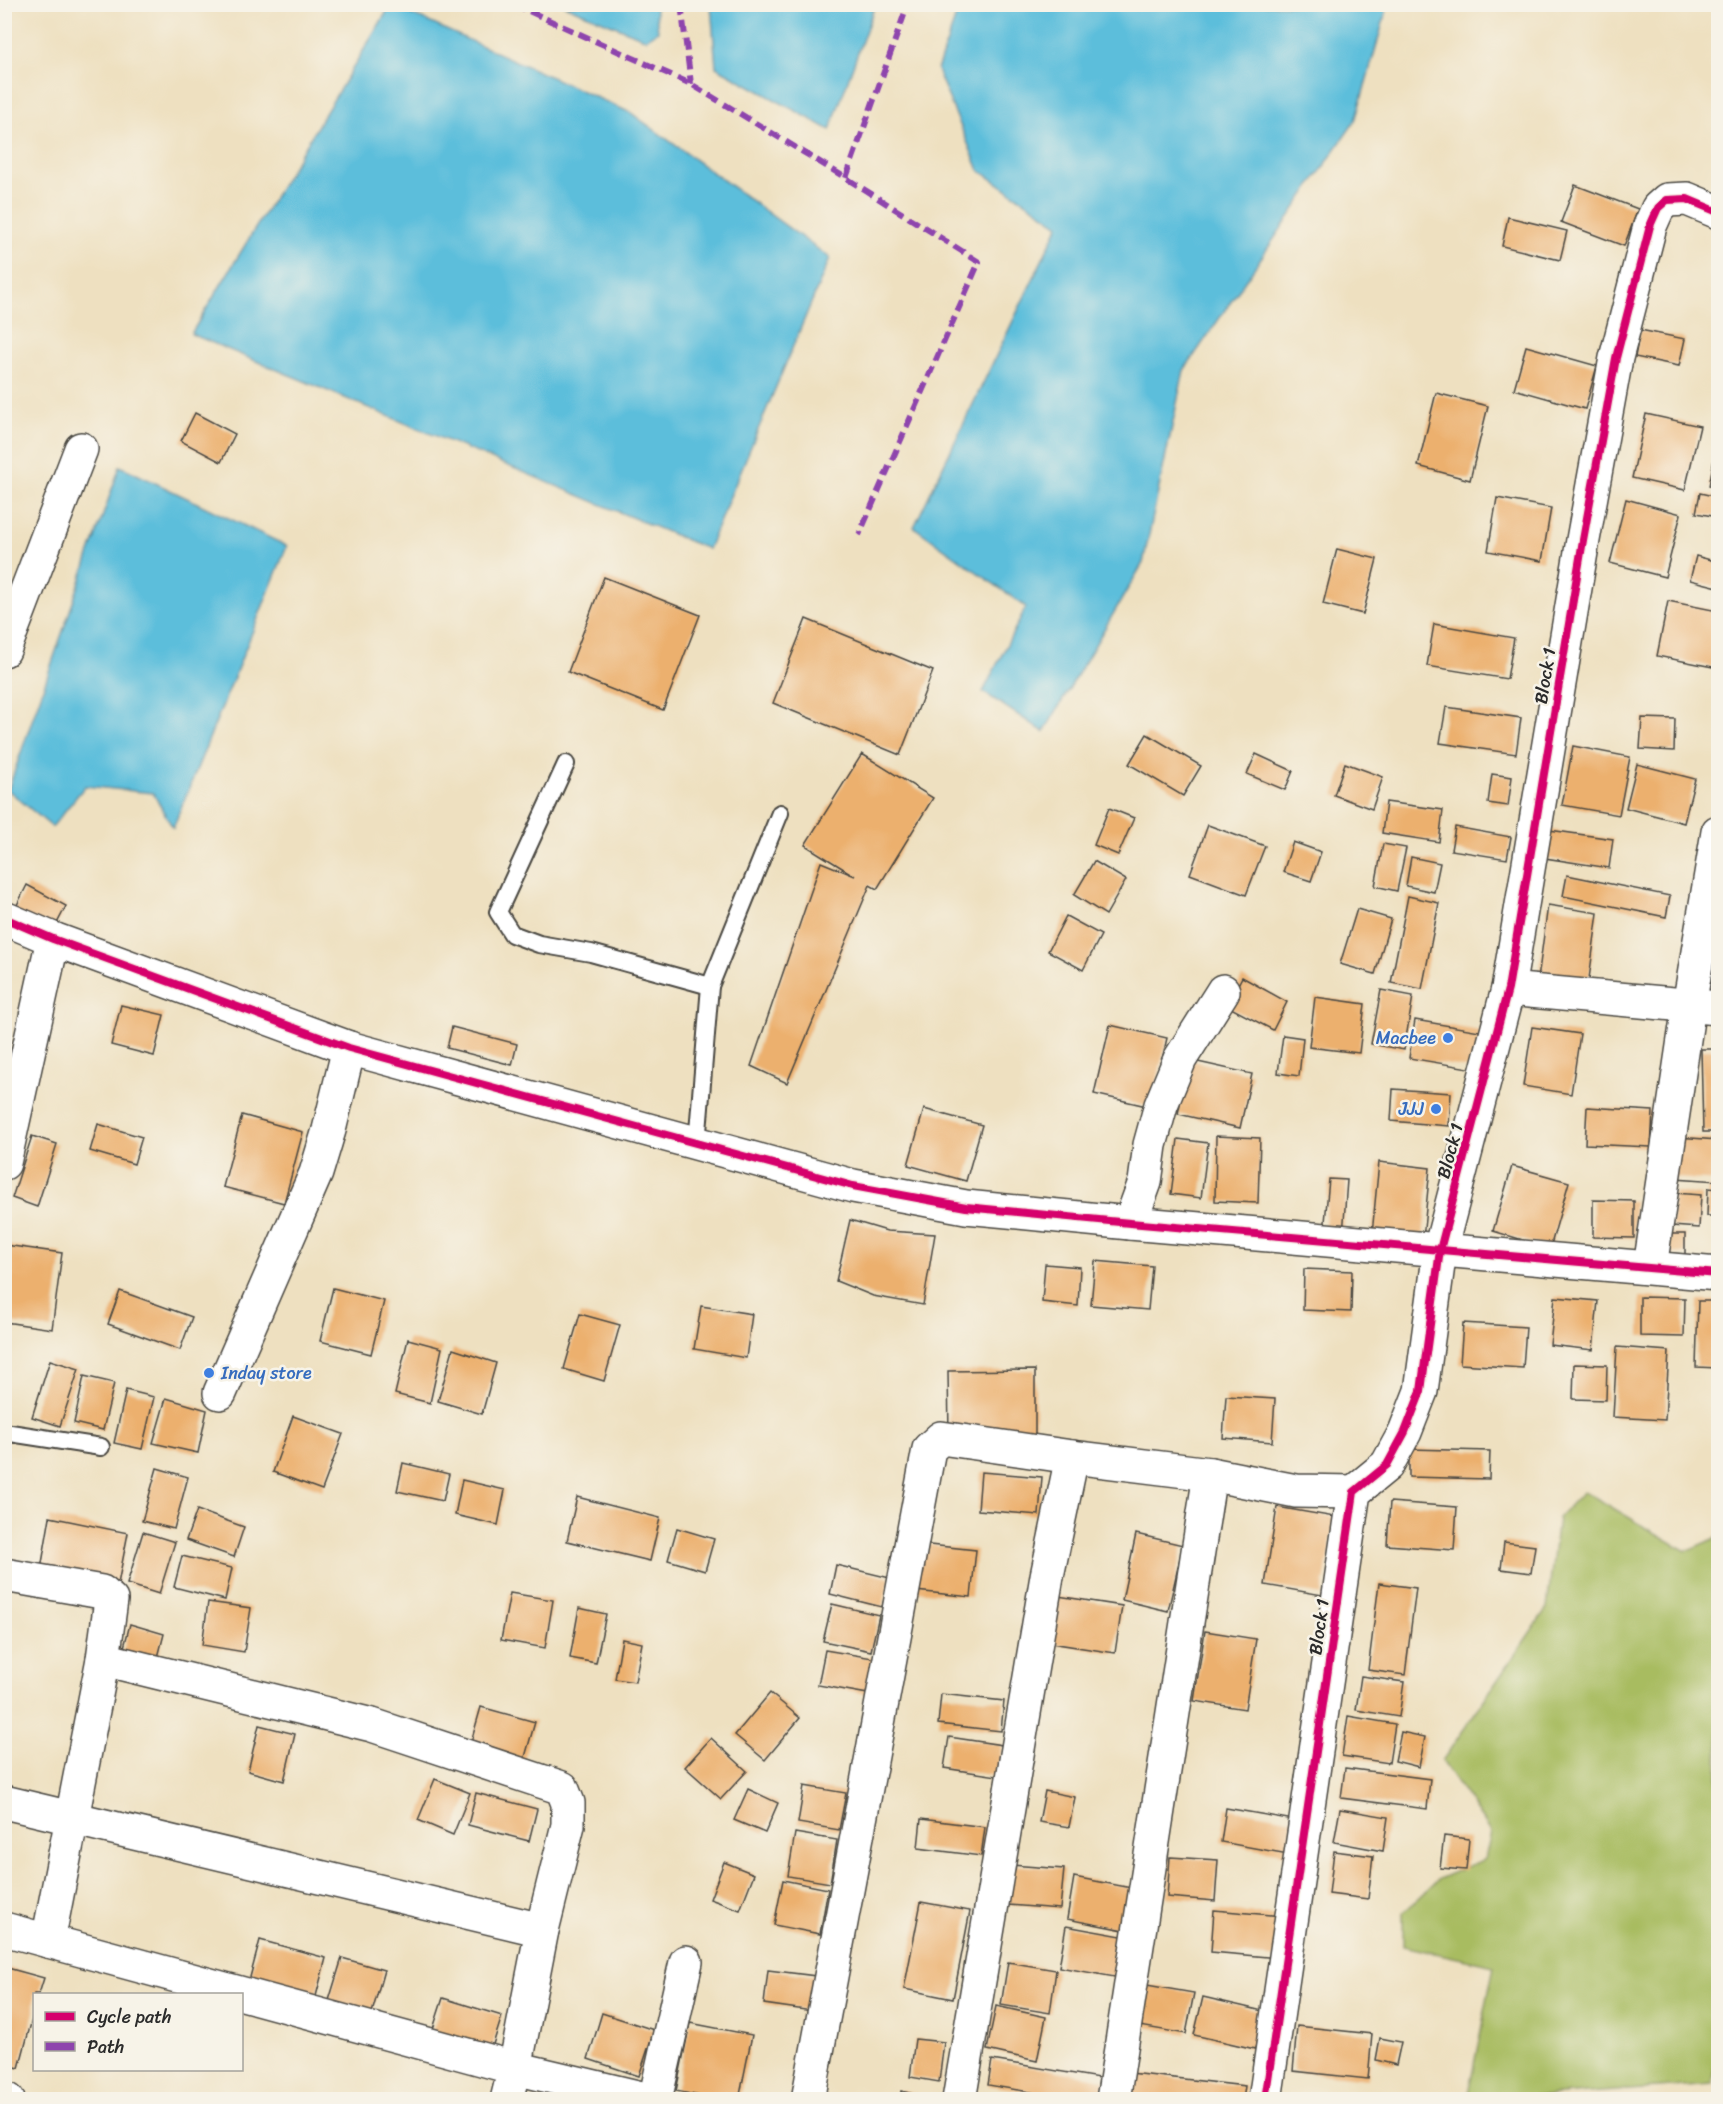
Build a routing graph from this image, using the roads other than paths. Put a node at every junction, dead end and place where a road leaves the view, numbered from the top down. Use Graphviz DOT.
graph roads {
  1 [pos="1719,212"];
  2 [pos="81,449"];
  3 [pos="4,650"];
  4 [pos="566,764"];
  5 [pos="780,813"];
  6 [pos="1719,832"];
  7 [pos="4,918"];
  8 [pos="53,939"];
  9 [pos="710,986"];
  10 [pos="1508,989"];
  11 [pos="1223,991"];
  12 [pos="1704,1007"];
  13 [pos="349,1048"];
  14 [pos="697,1144"];
  15 [pos="4,1163"];
  16 [pos="1130,1223"];
  17 [pos="1440,1250"];
  18 [pos="1650,1267"];
  19 [pos="1719,1274"];
  20 [pos="220,1393"];
  21 [pos="4,1432"];
  22 [pos="101,1448"];
  23 [pos="1072,1457"];
  24 [pos="1210,1474"];
  25 [pos="1354,1492"];
  26 [pos="4,1575"];
  27 [pos="103,1659"];
  28 [pos="4,1802"];
  29 [pos="72,1818"];
  30 [pos="4,1929"];
  31 [pos="542,1929"];
  32 [pos="48,1941"];
  33 [pos="686,1962"];
  34 [pos="239,1993"];
  35 [pos="243,1994"];
  36 [pos="515,2068"];
  37 [pos="507,2100"];
  38 [pos="650,2100"];
  39 [pos="655,2100"];
  40 [pos="808,2100"];
  41 [pos="959,2100"];
  42 [pos="1113,2100"];
  43 [pos="1265,2100"];
  1 -- 10 [label="street, Block 1"];
  2 -- 3 [label="street"];
  4 -- 9 [label="lane"];
  5 -- 9 [label="lane"];
  6 -- 12 [label="street"];
  7 -- 8 [label="street"];
  8 -- 13 [label="street"];
  8 -- 15 [label="street"];
  9 -- 14 [label="lane"];
  10 -- 12 [label="street"];
  10 -- 17 [label="street, Block 1"];
  11 -- 16 [label="street"];
  12 -- 18 [label="street"];
  13 -- 14 [label="street"];
  13 -- 20 [label="street"];
  14 -- 16 [label="street"];
  16 -- 17 [label="street"];
  17 -- 18 [label="street"];
  17 -- 25 [label="street, Block 1"];
  18 -- 19 [label="street"];
  21 -- 22 [label="lane"];
  23 -- 24 [label="street"];
  23 -- 40 [label="street"];
  23 -- 41 [label="street"];
  24 -- 25 [label="street"];
  24 -- 42 [label="street"];
  25 -- 43 [label="street, Block 1"];
  26 -- 27 [label="street"];
  27 -- 29 [label="street"];
  27 -- 31 [label="street"];
  28 -- 29 [label="street"];
  29 -- 31 [label="street"];
  29 -- 32 [label="street"];
  30 -- 32 [label="street"];
  31 -- 36 [label="street"];
  32 -- 34 [label="street"];
  33 -- 39 [label="street"];
  35 -- 36 [label="street"];
  36 -- 37 [label="street"];
  36 -- 38 [label="street"];
}
